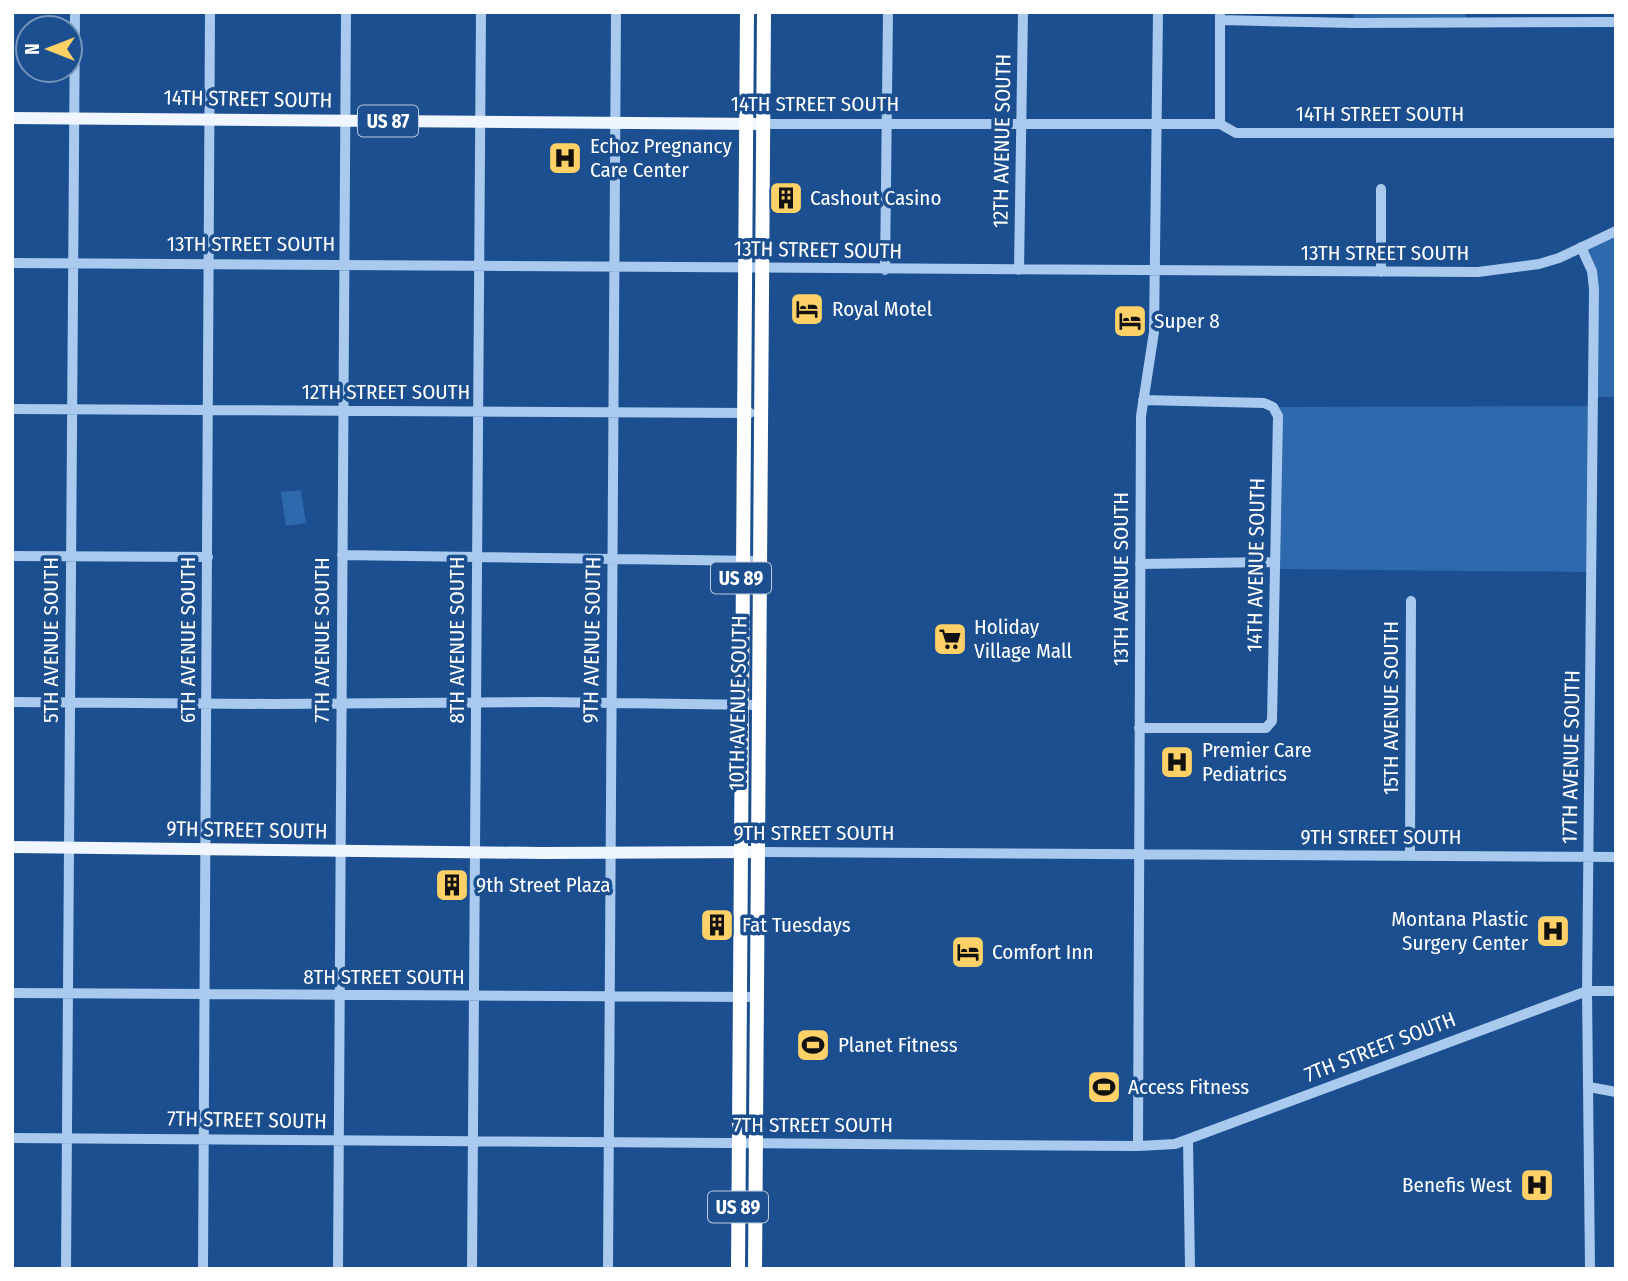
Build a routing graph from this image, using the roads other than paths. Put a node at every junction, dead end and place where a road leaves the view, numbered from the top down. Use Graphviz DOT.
graph roads {
  1 [pos="75,12"];
  2 [pos="210,12"];
  3 [pos="346,12"];
  4 [pos="481,12"];
  5 [pos="616,12"];
  6 [pos="747,12"];
  7 [pos="764,12"];
  8 [pos="888,12"];
  9 [pos="1023,12"];
  10 [pos="1158,12"];
  11 [pos="1220,16"];
  12 [pos="1616,22"];
  13 [pos="12,118"];
  14 [pos="72,118"];
  15 [pos="209,119"];
  16 [pos="346,120"];
  17 [pos="480,122"];
  18 [pos="616,122"];
  19 [pos="887,123"];
  20 [pos="745,124"];
  21 [pos="764,124"];
  22 [pos="1022,124"];
  23 [pos="1220,124"];
  24 [pos="1156,125"];
  25 [pos="1616,133"];
  26 [pos="1381,189"];
  27 [pos="1616,231"];
  28 [pos="1581,247"];
  29 [pos="12,263"];
  30 [pos="72,263"];
  31 [pos="208,264"];
  32 [pos="344,264"];
  33 [pos="479,265"];
  34 [pos="615,267"];
  35 [pos="744,269"];
  36 [pos="762,269"];
  37 [pos="885,270"];
  38 [pos="1019,271"];
  39 [pos="1154,271"];
  40 [pos="1381,272"];
  41 [pos="1143,400"];
  42 [pos="12,409"];
  43 [pos="72,409"];
  44 [pos="208,410"];
  45 [pos="343,411"];
  46 [pos="478,411"];
  47 [pos="613,413"];
  48 [pos="744,413"];
  49 [pos="760,413"];
  50 [pos="342,555"];
  51 [pos="12,556"];
  52 [pos="71,557"];
  53 [pos="208,557"];
  54 [pos="477,557"];
  55 [pos="612,558"];
  56 [pos="741,561"];
  57 [pos="761,561"];
  58 [pos="1275,562"];
  59 [pos="1140,564"];
  60 [pos="1411,601"];
  61 [pos="12,702"];
  62 [pos="70,702"];
  63 [pos="476,702"];
  64 [pos="207,703"];
  65 [pos="341,704"];
  66 [pos="610,704"];
  67 [pos="741,705"];
  68 [pos="759,705"];
  69 [pos="1139,728"];
  70 [pos="12,847"];
  71 [pos="69,847"];
  72 [pos="204,849"];
  73 [pos="340,851"];
  74 [pos="475,851"];
  75 [pos="741,852"];
  76 [pos="757,852"];
  77 [pos="611,853"];
  78 [pos="1140,854"];
  79 [pos="1410,856"];
  80 [pos="1589,857"];
  81 [pos="1616,857"];
  82 [pos="1587,991"];
  83 [pos="1616,991"];
  84 [pos="12,993"];
  85 [pos="68,993"];
  86 [pos="204,995"];
  87 [pos="340,996"];
  88 [pos="474,997"];
  89 [pos="610,997"];
  90 [pos="740,997"];
  91 [pos="756,998"];
  92 [pos="1588,1087"];
  93 [pos="1616,1092"];
  94 [pos="67,1137"];
  95 [pos="12,1138"];
  96 [pos="202,1139"];
  97 [pos="338,1140"];
  98 [pos="1188,1140"];
  99 [pos="472,1142"];
  100 [pos="609,1143"];
  101 [pos="738,1144"];
  102 [pos="756,1144"];
  103 [pos="1138,1146"];
  104 [pos="66,1269"];
  105 [pos="203,1269"];
  106 [pos="338,1269"];
  107 [pos="472,1269"];
  108 [pos="608,1269"];
  109 [pos="738,1269"];
  110 [pos="755,1269"];
  111 [pos="1190,1269"];
  112 [pos="1590,1269"];
  1 -- 14 [label="street, 5TH AVENUE SOUTH"];
  2 -- 15 [label="street, 6TH AVENUE SOUTH"];
  3 -- 16 [label="street, 7TH AVENUE SOUTH"];
  4 -- 17 [label="street, 8TH AVENUE SOUTH"];
  5 -- 18 [label="street, 9TH AVENUE SOUTH"];
  6 -- 20 [label="highway, 10TH AVENUE SOUTH / US 89"];
  7 -- 21 [label="highway, 10TH AVENUE SOUTH"];
  8 -- 19 [label="street"];
  9 -- 22 [label="street, 12TH AVENUE SOUTH"];
  10 -- 24 [label="street, 13TH AVENUE SOUTH"];
  11 -- 12 [label="street"];
  11 -- 23 [label="street"];
  13 -- 14 [label="main road, 14TH STREET SOUTH / US 87"];
  14 -- 15 [label="main road, 14TH STREET SOUTH / US 87"];
  14 -- 30 [label="street, 5TH AVENUE SOUTH"];
  15 -- 16 [label="main road, 14TH STREET SOUTH / US 87"];
  15 -- 31 [label="street, 6TH AVENUE SOUTH"];
  16 -- 17 [label="main road, 14TH STREET SOUTH / US 87"];
  16 -- 32 [label="street, 7TH AVENUE SOUTH"];
  17 -- 18 [label="main road, 14TH STREET SOUTH / US 87"];
  17 -- 33 [label="street, 8TH AVENUE SOUTH"];
  18 -- 20 [label="main road, 14TH STREET SOUTH / US 87"];
  18 -- 34 [label="street, 9TH AVENUE SOUTH"];
  19 -- 21 [label="street, 14TH STREET SOUTH"];
  19 -- 22 [label="street, 14TH STREET SOUTH"];
  19 -- 37 [label="street"];
  20 -- 21 [label="main road, 14TH STREET SOUTH / US 87"];
  20 -- 35 [label="highway, 10TH AVENUE SOUTH / US 89"];
  21 -- 36 [label="highway, 10TH AVENUE SOUTH / US 89"];
  22 -- 24 [label="street, 14TH STREET SOUTH"];
  22 -- 38 [label="street, 12TH AVENUE SOUTH"];
  23 -- 24 [label="street, 14TH STREET SOUTH"];
  23 -- 25 [label="street, 14TH STREET SOUTH"];
  24 -- 39 [label="street, 13TH AVENUE SOUTH"];
  26 -- 40 [label="street"];
  27 -- 28 [label="street, 13TH STREET SOUTH"];
  28 -- 40 [label="street, 13TH STREET SOUTH"];
  28 -- 80 [label="street, 17TH AVENUE SOUTH"];
  29 -- 30 [label="street, 13TH STREET SOUTH"];
  30 -- 31 [label="street, 13TH STREET SOUTH"];
  30 -- 43 [label="street, 5TH AVENUE SOUTH"];
  31 -- 32 [label="street, 13TH STREET SOUTH"];
  31 -- 44 [label="street, 6TH AVENUE SOUTH"];
  32 -- 33 [label="street, 13TH STREET SOUTH"];
  32 -- 45 [label="street, 7TH AVENUE SOUTH"];
  33 -- 34 [label="street, 13TH STREET SOUTH"];
  33 -- 46 [label="street, 8TH AVENUE SOUTH"];
  34 -- 35 [label="street, 13TH STREET SOUTH"];
  34 -- 47 [label="street, 9TH AVENUE SOUTH"];
  35 -- 36 [label="street, 13TH STREET SOUTH"];
  35 -- 48 [label="highway, 10TH AVENUE SOUTH / US 89"];
  36 -- 37 [label="street, 13TH STREET SOUTH"];
  36 -- 49 [label="highway, 10TH AVENUE SOUTH / US 89"];
  37 -- 38 [label="street, 13TH STREET SOUTH"];
  38 -- 39 [label="street, 13TH STREET SOUTH"];
  39 -- 40 [label="street, 13TH STREET SOUTH"];
  39 -- 41 [label="street, 13TH AVENUE SOUTH"];
  41 -- 58 [label="street, 14TH AVENUE SOUTH"];
  41 -- 59 [label="street, 13TH AVENUE SOUTH"];
  42 -- 43 [label="street, 12TH STREET SOUTH"];
  43 -- 44 [label="street, 12TH STREET SOUTH"];
  43 -- 52 [label="street, 5TH AVENUE SOUTH"];
  44 -- 45 [label="street, 12TH STREET SOUTH"];
  44 -- 53 [label="street, 6TH AVENUE SOUTH"];
  45 -- 46 [label="street, 12TH STREET SOUTH"];
  45 -- 50 [label="street, 7TH AVENUE SOUTH"];
  46 -- 47 [label="street, 12TH STREET SOUTH"];
  46 -- 54 [label="street, 8TH AVENUE SOUTH"];
  47 -- 48 [label="street, 12TH STREET SOUTH"];
  47 -- 55 [label="street, 9TH AVENUE SOUTH"];
  48 -- 49 [label="street, 12TH STREET SOUTH"];
  48 -- 56 [label="highway, 10TH AVENUE SOUTH / US 89"];
  49 -- 57 [label="highway, 10TH AVENUE SOUTH / US 89"];
  50 -- 54 [label="street"];
  50 -- 65 [label="street, 7TH AVENUE SOUTH"];
  51 -- 52 [label="street"];
  52 -- 53 [label="street"];
  52 -- 62 [label="street, 5TH AVENUE SOUTH"];
  53 -- 64 [label="street, 6TH AVENUE SOUTH"];
  54 -- 55 [label="street"];
  54 -- 63 [label="street, 8TH AVENUE SOUTH"];
  55 -- 56 [label="street"];
  55 -- 66 [label="street, 9TH AVENUE SOUTH"];
  56 -- 57 [label="street"];
  56 -- 67 [label="highway, 10TH AVENUE SOUTH / US 89"];
  57 -- 68 [label="highway, 10TH AVENUE SOUTH / US 89"];
  58 -- 59 [label="street"];
  58 -- 69 [label="street, 14TH AVENUE SOUTH"];
  59 -- 69 [label="street, 13TH AVENUE SOUTH"];
  60 -- 79 [label="street, 15TH AVENUE SOUTH"];
  61 -- 62 [label="street"];
  62 -- 64 [label="street"];
  62 -- 71 [label="street, 5TH AVENUE SOUTH"];
  63 -- 65 [label="street"];
  63 -- 66 [label="street"];
  63 -- 74 [label="street, 8TH AVENUE SOUTH"];
  64 -- 65 [label="street"];
  64 -- 72 [label="street, 6TH AVENUE SOUTH"];
  65 -- 73 [label="street, 7TH AVENUE SOUTH"];
  66 -- 67 [label="street"];
  66 -- 77 [label="street, 9TH AVENUE SOUTH"];
  67 -- 68 [label="street"];
  67 -- 75 [label="highway, 10TH AVENUE SOUTH / US 89"];
  68 -- 76 [label="highway, 10TH AVENUE SOUTH / US 89"];
  69 -- 78 [label="street, 13TH AVENUE SOUTH"];
  70 -- 71 [label="main road, 9TH STREET SOUTH"];
  71 -- 72 [label="main road, 9TH STREET SOUTH"];
  71 -- 85 [label="street, 5TH AVENUE SOUTH"];
  72 -- 73 [label="main road, 9TH STREET SOUTH"];
  72 -- 86 [label="street, 6TH AVENUE SOUTH"];
  73 -- 74 [label="main road, 9TH STREET SOUTH"];
  73 -- 87 [label="street, 7TH AVENUE SOUTH"];
  74 -- 77 [label="main road, 9TH STREET SOUTH"];
  74 -- 88 [label="street, 8TH AVENUE SOUTH"];
  75 -- 76 [label="main road, 9TH STREET SOUTH"];
  75 -- 77 [label="main road, 9TH STREET SOUTH"];
  75 -- 90 [label="highway, 10TH AVENUE SOUTH / US 89"];
  76 -- 78 [label="street, 9TH STREET SOUTH"];
  76 -- 91 [label="highway, 10TH AVENUE SOUTH / US 89"];
  77 -- 89 [label="street, 9TH AVENUE SOUTH"];
  78 -- 79 [label="street, 9TH STREET SOUTH"];
  78 -- 103 [label="street, 13TH AVENUE SOUTH"];
  79 -- 80 [label="street, 9TH STREET SOUTH"];
  80 -- 81 [label="street, 9TH STREET SOUTH"];
  80 -- 82 [label="street, 17TH AVENUE SOUTH"];
  82 -- 83 [label="street"];
  82 -- 92 [label="street, 17TH AVENUE SOUTH"];
  82 -- 98 [label="street, 7TH STREET SOUTH"];
  84 -- 85 [label="street, 8TH STREET SOUTH"];
  85 -- 86 [label="street, 8TH STREET SOUTH"];
  85 -- 94 [label="street, 5TH AVENUE SOUTH"];
  86 -- 87 [label="street, 8TH STREET SOUTH"];
  86 -- 96 [label="street, 6TH AVENUE SOUTH"];
  87 -- 88 [label="street, 8TH STREET SOUTH"];
  87 -- 97 [label="street, 7TH AVENUE SOUTH"];
  88 -- 89 [label="street, 8TH STREET SOUTH"];
  88 -- 99 [label="street, 8TH AVENUE SOUTH"];
  89 -- 90 [label="street, 8TH STREET SOUTH"];
  89 -- 100 [label="street, 9TH AVENUE SOUTH"];
  90 -- 91 [label="street, 8TH STREET SOUTH"];
  90 -- 101 [label="highway, 10TH AVENUE SOUTH / US 89"];
  91 -- 102 [label="highway, 10TH AVENUE SOUTH / US 89"];
  92 -- 93 [label="street"];
  92 -- 112 [label="street, 17TH AVENUE SOUTH"];
  94 -- 95 [label="street, 7TH STREET SOUTH"];
  94 -- 96 [label="street, 7TH STREET SOUTH"];
  94 -- 104 [label="street, 5TH AVENUE SOUTH"];
  96 -- 97 [label="street, 7TH STREET SOUTH"];
  96 -- 105 [label="street, 6TH AVENUE SOUTH"];
  97 -- 99 [label="street, 7TH STREET SOUTH"];
  97 -- 106 [label="street, 7TH AVENUE SOUTH"];
  98 -- 103 [label="street, 7TH STREET SOUTH"];
  98 -- 111 [label="street"];
  99 -- 100 [label="street, 7TH STREET SOUTH"];
  99 -- 107 [label="street, 8TH AVENUE SOUTH"];
  100 -- 101 [label="street, 7TH STREET SOUTH"];
  100 -- 108 [label="street, 9TH AVENUE SOUTH"];
  101 -- 102 [label="street, 7TH STREET SOUTH"];
  101 -- 109 [label="highway, 10TH AVENUE SOUTH / US 89"];
  102 -- 103 [label="street, 7TH STREET SOUTH"];
  102 -- 110 [label="highway, 10TH AVENUE SOUTH / US 89"];
}
